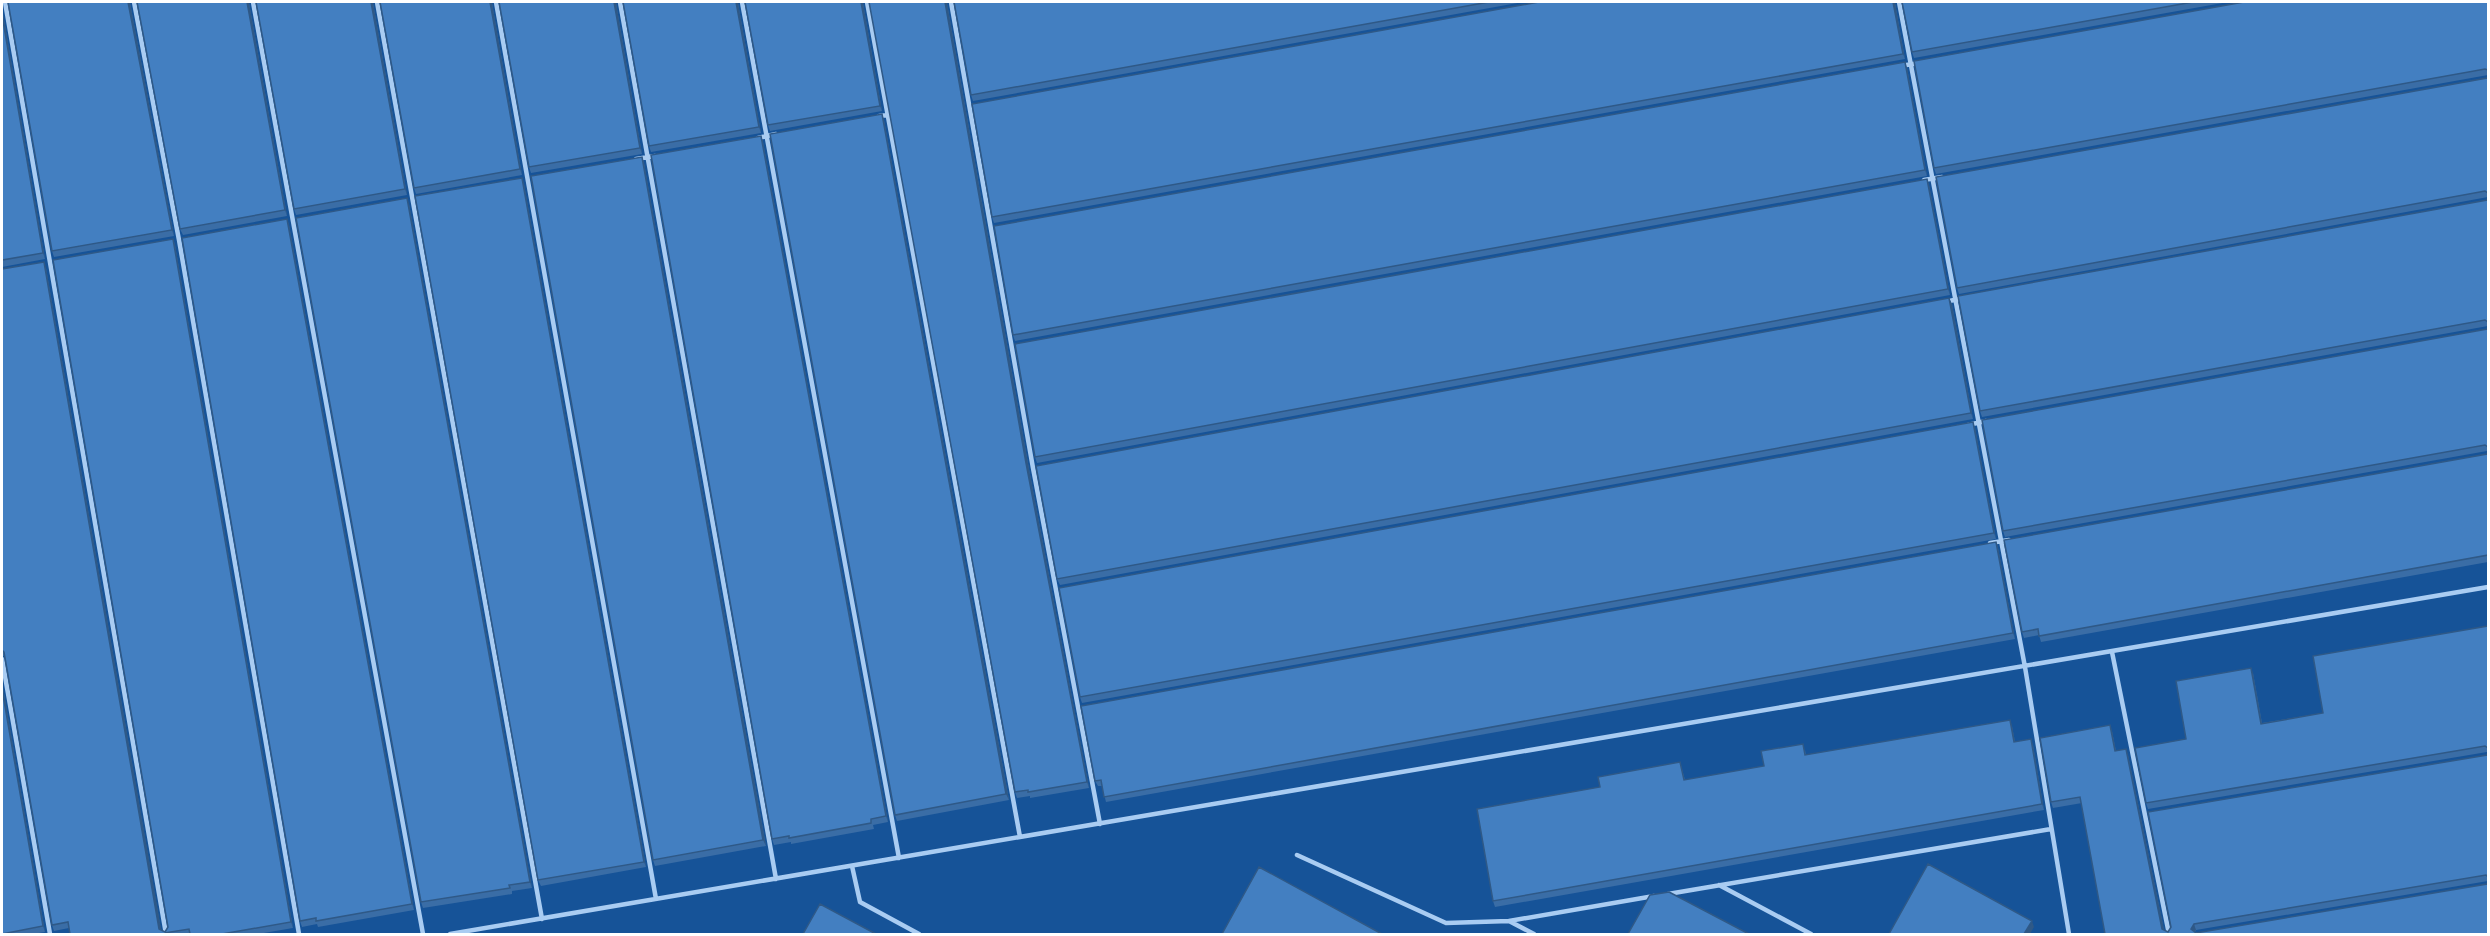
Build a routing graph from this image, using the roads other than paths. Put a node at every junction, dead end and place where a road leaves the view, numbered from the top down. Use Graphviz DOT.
graph roads {
  1 [pos="5,2"];
  2 [pos="134,2"];
  3 [pos="252,2"];
  4 [pos="377,2"];
  5 [pos="496,2"];
  6 [pos="620,2"];
  7 [pos="742,2"];
  8 [pos="867,2"];
  9 [pos="951,2"];
  10 [pos="1899,2"];
  11 [pos="1923,62"];
  12 [pos="1911,64"];
  13 [pos="1887,68"];
  14 [pos="981,104"];
  15 [pos="969,106"];
  16 [pos="888,115"];
  17 [pos="877,117"];
  18 [pos="777,134"];
  19 [pos="766,136"];
  20 [pos="756,138"];
  21 [pos="659,155"];
  22 [pos="648,157"];
  23 [pos="626,161"];
  24 [pos="539,176"];
  25 [pos="1944,177"];
  26 [pos="528,178"];
  27 [pos="1932,179"];
  28 [pos="517,180"];
  29 [pos="1921,181"];
  30 [pos="413,198"];
  31 [pos="402,200"];
  32 [pos="302,218"];
  33 [pos="291,220"];
  34 [pos="1003,225"];
  35 [pos="991,228"];
  36 [pos="190,238"];
  37 [pos="179,240"];
  38 [pos="167,242"];
  39 [pos="52,262"];
  40 [pos="42,264"];
  41 [pos="1967,297"];
  42 [pos="1956,300"];
  43 [pos="1932,304"];
  44 [pos="1024,344"];
  45 [pos="1012,346"];
  46 [pos="1990,420"];
  47 [pos="1979,423"];
  48 [pos="1956,427"];
  49 [pos="1045,465"];
  50 [pos="1033,468"];
  51 [pos="2013,539"];
  52 [pos="2001,541"];
  53 [pos="1978,545"];
  54 [pos="2488,587"];
  55 [pos="1067,588"];
  56 [pos="1056,590"];
  57 [pos="2112,652"];
  58 [pos="2,659"];
  59 [pos="2025,667"];
  60 [pos="1090,706"];
  61 [pos="1078,708"];
  62 [pos="2157,812"];
  63 [pos="2145,814"];
  64 [pos="1100,824"];
  65 [pos="2051,829"];
  66 [pos="1020,837"];
  67 [pos="1297,855"];
  68 [pos="899,858"];
  69 [pos="852,866"];
  70 [pos="776,879"];
  71 [pos="1719,885"];
  72 [pos="656,899"];
  73 [pos="542,919"];
  74 [pos="1509,921"];
  75 [pos="50,934"];
  76 [pos="166,934"];
  77 [pos="299,934"];
  78 [pos="423,934"];
  79 [pos="450,934"];
  80 [pos="920,934"];
  81 [pos="1534,934"];
  82 [pos="1811,934"];
  83 [pos="2069,934"];
  84 [pos="2169,934"];
  1 -- 39 [label="lane"];
  2 -- 37 [label="lane"];
  3 -- 33 [label="lane"];
  4 -- 30 [label="lane"];
  5 -- 26 [label="lane"];
  6 -- 22 [label="lane"];
  7 -- 19 [label="lane"];
  8 -- 16 [label="lane"];
  9 -- 15 [label="lane"];
  10 -- 12 [label="lane"];
  11 -- 12 [label="lane"];
  12 -- 13 [label="lane"];
  12 -- 27 [label="lane"];
  14 -- 15 [label="lane"];
  15 -- 35 [label="lane"];
  16 -- 17 [label="lane"];
  16 -- 66 [label="lane"];
  18 -- 19 [label="lane"];
  19 -- 20 [label="lane"];
  19 -- 68 [label="lane"];
  21 -- 22 [label="lane"];
  22 -- 23 [label="lane"];
  22 -- 70 [label="lane"];
  24 -- 26 [label="lane"];
  25 -- 27 [label="lane"];
  26 -- 28 [label="lane"];
  26 -- 72 [label="lane"];
  27 -- 29 [label="lane"];
  27 -- 42 [label="lane"];
  30 -- 31 [label="lane"];
  30 -- 73 [label="lane"];
  32 -- 33 [label="lane"];
  33 -- 78 [label="lane"];
  34 -- 35 [label="lane"];
  35 -- 45 [label="lane"];
  36 -- 37 [label="lane"];
  37 -- 38 [label="lane"];
  37 -- 77 [label="lane"];
  39 -- 40 [label="lane"];
  39 -- 76 [label="lane"];
  41 -- 42 [label="lane"];
  42 -- 43 [label="lane"];
  42 -- 47 [label="lane"];
  44 -- 45 [label="lane"];
  45 -- 50 [label="lane"];
  46 -- 47 [label="lane"];
  47 -- 48 [label="lane"];
  47 -- 52 [label="lane"];
  49 -- 50 [label="lane"];
  50 -- 56 [label="lane"];
  51 -- 52 [label="lane"];
  52 -- 53 [label="lane"];
  52 -- 59 [label="lane"];
  54 -- 57 [label="lane"];
  55 -- 56 [label="lane"];
  56 -- 61 [label="lane"];
  57 -- 59 [label="lane"];
  57 -- 63 [label="lane"];
  58 -- 75 [label="lane"];
  59 -- 64 [label="lane"];
  59 -- 65 [label="lane"];
  60 -- 61 [label="lane"];
  61 -- 64 [label="lane"];
  62 -- 63 [label="lane"];
  63 -- 84 [label="lane"];
  64 -- 66 [label="lane"];
  65 -- 71 [label="lane"];
  65 -- 83 [label="lane"];
  66 -- 68 [label="lane"];
  67 -- 74 [label="lane"];
  68 -- 69 [label="lane"];
  69 -- 70 [label="lane"];
  69 -- 80 [label="lane"];
  70 -- 72 [label="lane"];
  71 -- 74 [label="lane"];
  71 -- 82 [label="lane"];
  72 -- 73 [label="lane"];
  73 -- 79 [label="lane"];
  74 -- 81 [label="lane"];
}
